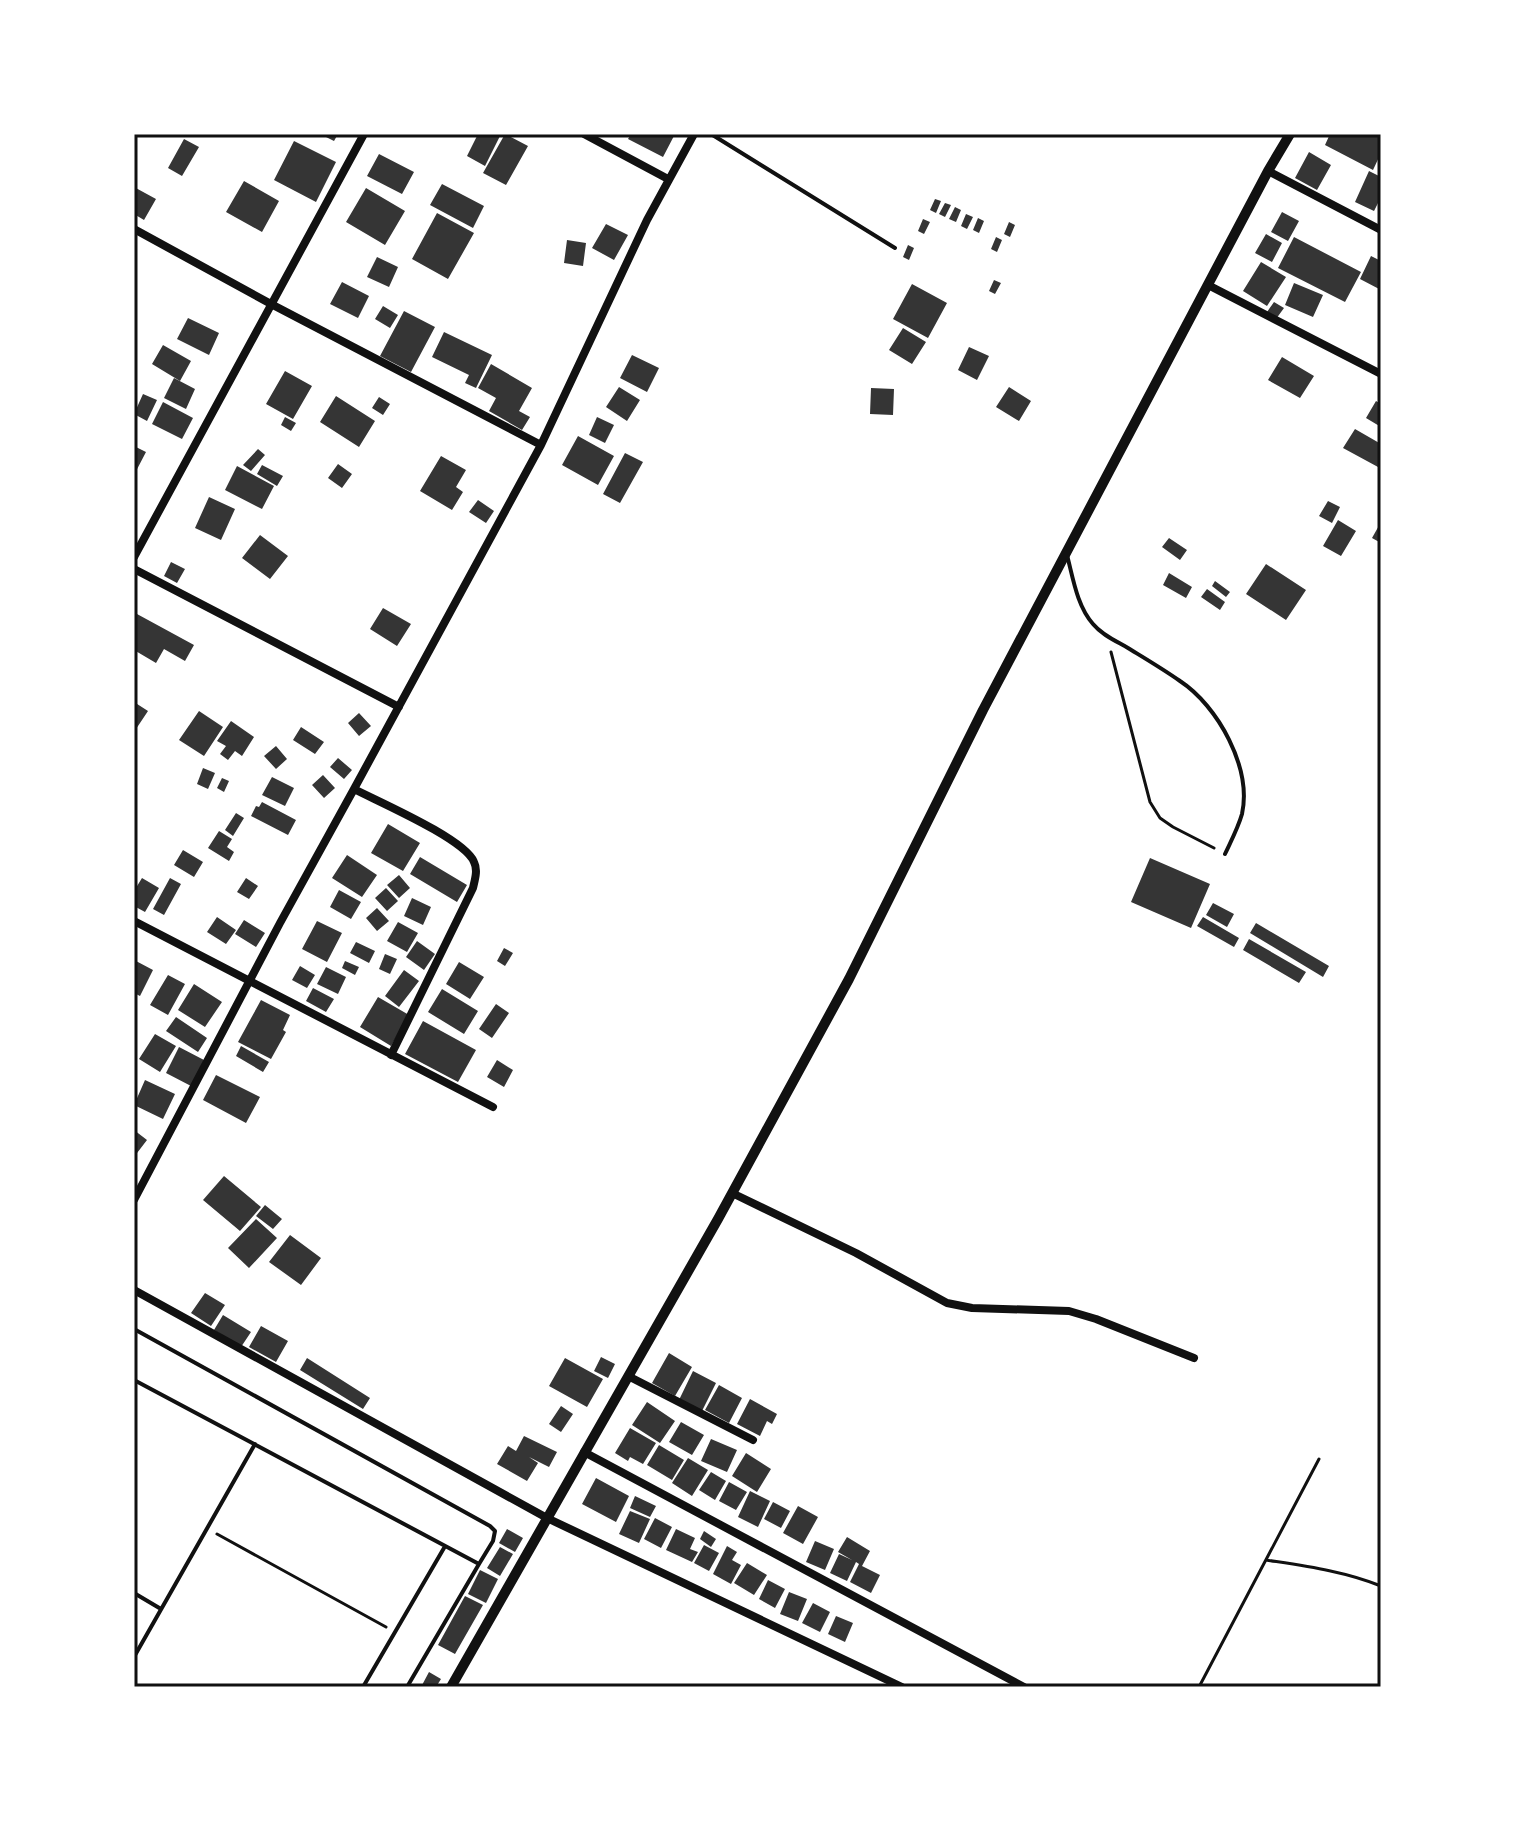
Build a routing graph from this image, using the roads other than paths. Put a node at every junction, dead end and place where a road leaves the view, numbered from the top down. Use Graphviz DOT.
graph roads {
  1 [pos="364,134"];
  2 [pos="584,134"];
  3 [pos="694,134"];
  4 [pos="711,134"];
  5 [pos="1290,134"];
  6 [pos="1268,171"];
  7 [pos="668,179"];
  8 [pos="134,229"];
  9 [pos="1381,230"];
  10 [pos="895,248"];
  11 [pos="1208,285"];
  12 [pos="271,304"];
  13 [pos="1381,374"];
  14 [pos="541,445"];
  15 [pos="1066,553"];
  16 [pos="134,557"];
  17 [pos="134,569"];
  18 [pos="399,707"];
  19 [pos="354,789"];
  20 [pos="1225,854"];
  21 [pos="134,921"];
  22 [pos="250,981"];
  23 [pos="391,1055"];
  24 [pos="493,1107"];
  25 [pos="732,1193"];
  26 [pos="134,1200"];
  27 [pos="134,1290"];
  28 [pos="134,1329"];
  29 [pos="1194,1358"];
  30 [pos="628,1376"];
  31 [pos="134,1380"];
  32 [pos="753,1440"];
  33 [pos="255,1444"];
  34 [pos="584,1452"];
  35 [pos="547,1518"];
  36 [pos="444,1548"];
  37 [pos="479,1564"];
  38 [pos="134,1593"];
  39 [pos="161,1609"];
  40 [pos="134,1657"];
  41 [pos="363,1687"];
  42 [pos="407,1687"];
  43 [pos="451,1687"];
  44 [pos="902,1687"];
  45 [pos="1024,1687"];
  1 -- 12 [label="street"];
  2 -- 7 [label="street"];
  3 -- 7 [label="street"];
  4 -- 10 [label="lane"];
  5 -- 6 [label="street"];
  6 -- 9 [label="street"];
  6 -- 11 [label="street"];
  7 -- 14 [label="street"];
  8 -- 12 [label="street"];
  11 -- 13 [label="street"];
  11 -- 15 [label="street"];
  12 -- 14 [label="street"];
  12 -- 16 [label="street"];
  14 -- 18 [label="street"];
  15 -- 20 [label="lane"];
  15 -- 25 [label="street"];
  17 -- 18 [label="street"];
  18 -- 19 [label="street"];
  19 -- 22 [label="street"];
  19 -- 23 [label="street"];
  21 -- 22 [label="street"];
  22 -- 23 [label="street"];
  22 -- 26 [label="street"];
  23 -- 24 [label="street"];
  25 -- 29 [label="street"];
  25 -- 30 [label="street"];
  27 -- 35 [label="street"];
  28 -- 37 [label="lane"];
  30 -- 32 [label="street"];
  30 -- 34 [label="street"];
  31 -- 33 [label="lane"];
  33 -- 36 [label="lane"];
  33 -- 39 [label="lane"];
  34 -- 35 [label="street"];
  34 -- 45 [label="street"];
  35 -- 43 [label="street"];
  35 -- 44 [label="street"];
  36 -- 37 [label="lane"];
  36 -- 41 [label="lane"];
  37 -- 42 [label="lane"];
  38 -- 39 [label="lane"];
  39 -- 40 [label="lane"];
}
